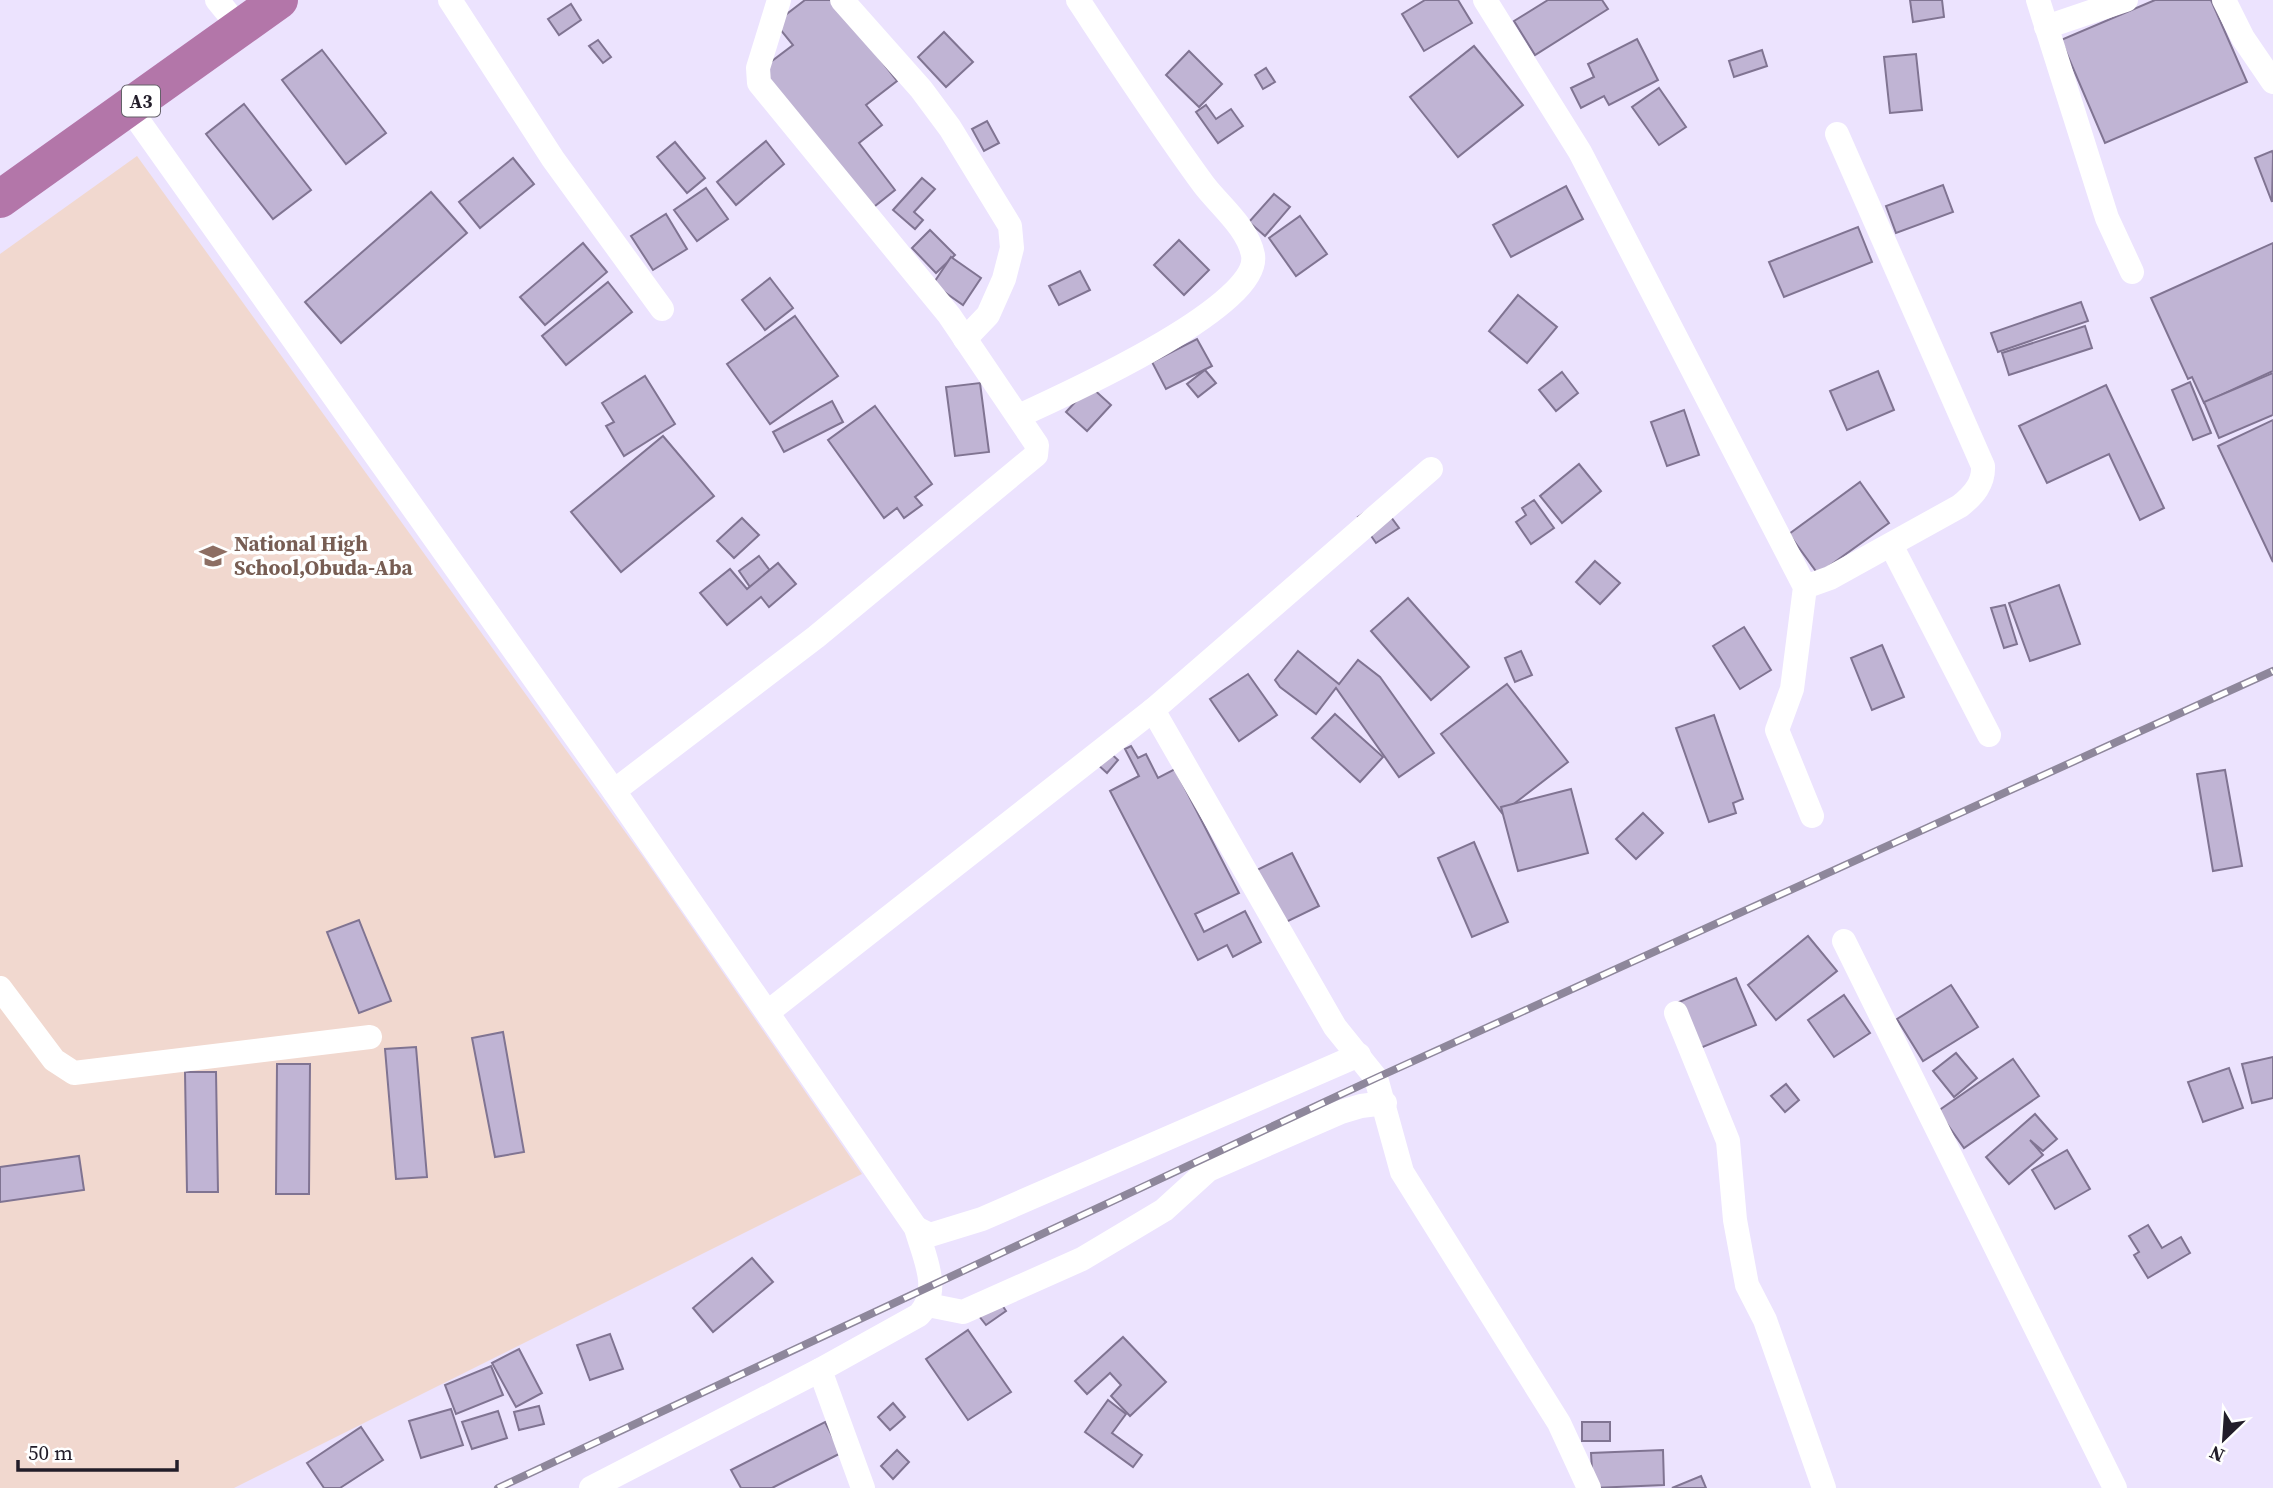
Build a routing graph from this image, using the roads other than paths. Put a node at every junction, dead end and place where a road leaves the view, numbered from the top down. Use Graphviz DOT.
graph roads {
  1 [pos="279,0"];
  2 [pos="450,0"];
  3 [pos="779,0"];
  4 [pos="842,0"];
  5 [pos="1078,0"];
  6 [pos="1485,0"];
  7 [pos="2038,0"];
  8 [pos="2126,0"];
  9 [pos="2224,0"];
  10 [pos="228,14"];
  11 [pos="2046,27"];
  12 [pos="2272,77"];
  13 [pos="131,109"];
  14 [pos="1837,134"];
  15 [pos="0,199"];
  16 [pos="2132,272"];
  17 [pos="662,309"];
  18 [pos="965,339"];
  19 [pos="1019,416"];
  20 [pos="1430,469"];
  21 [pos="1891,544"];
  22 [pos="1805,587"];
  23 [pos="1153,710"];
  24 [pos="1989,736"];
  25 [pos="614,791"];
  26 [pos="1812,816"];
  27 [pos="1844,941"];
  28 [pos="0,988"];
  29 [pos="768,1012"];
  30 [pos="1676,1013"];
  31 [pos="370,1037"];
  32 [pos="1359,1055"];
  33 [pos="1385,1103"];
  34 [pos="916,1228"];
  35 [pos="928,1306"];
  36 [pos="820,1370"];
  37 [pos="592,1488"];
  38 [pos="863,1488"];
  39 [pos="1589,1488"];
  40 [pos="1824,1488"];
  41 [pos="2115,1488"];
  1 -- 10 [label="highway, A3"];
  2 -- 17 [label="street"];
  3 -- 18 [label="street"];
  4 -- 18 [label="street"];
  5 -- 19 [label="street"];
  6 -- 22 [label="street"];
  7 -- 11 [label="street"];
  8 -- 11 [label="street"];
  9 -- 12 [label="street"];
  10 -- 13 [label="highway, A3"];
  11 -- 16 [label="street"];
  13 -- 15 [label="highway, A3"];
  13 -- 25 [label="street"];
  14 -- 21 [label="street"];
  18 -- 19 [label="street"];
  19 -- 25 [label="street"];
  20 -- 23 [label="street"];
  21 -- 22 [label="street"];
  21 -- 24 [label="street"];
  22 -- 26 [label="street"];
  23 -- 29 [label="street"];
  23 -- 32 [label="street"];
  25 -- 29 [label="street"];
  27 -- 41 [label="street"];
  28 -- 31 [label="street"];
  29 -- 34 [label="street"];
  30 -- 40 [label="street"];
  32 -- 33 [label="street"];
  32 -- 34 [label="street"];
  33 -- 35 [label="street"];
  33 -- 39 [label="street"];
  34 -- 35 [label="street"];
  35 -- 36 [label="street"];
  36 -- 37 [label="street"];
  36 -- 38 [label="street"];
}
